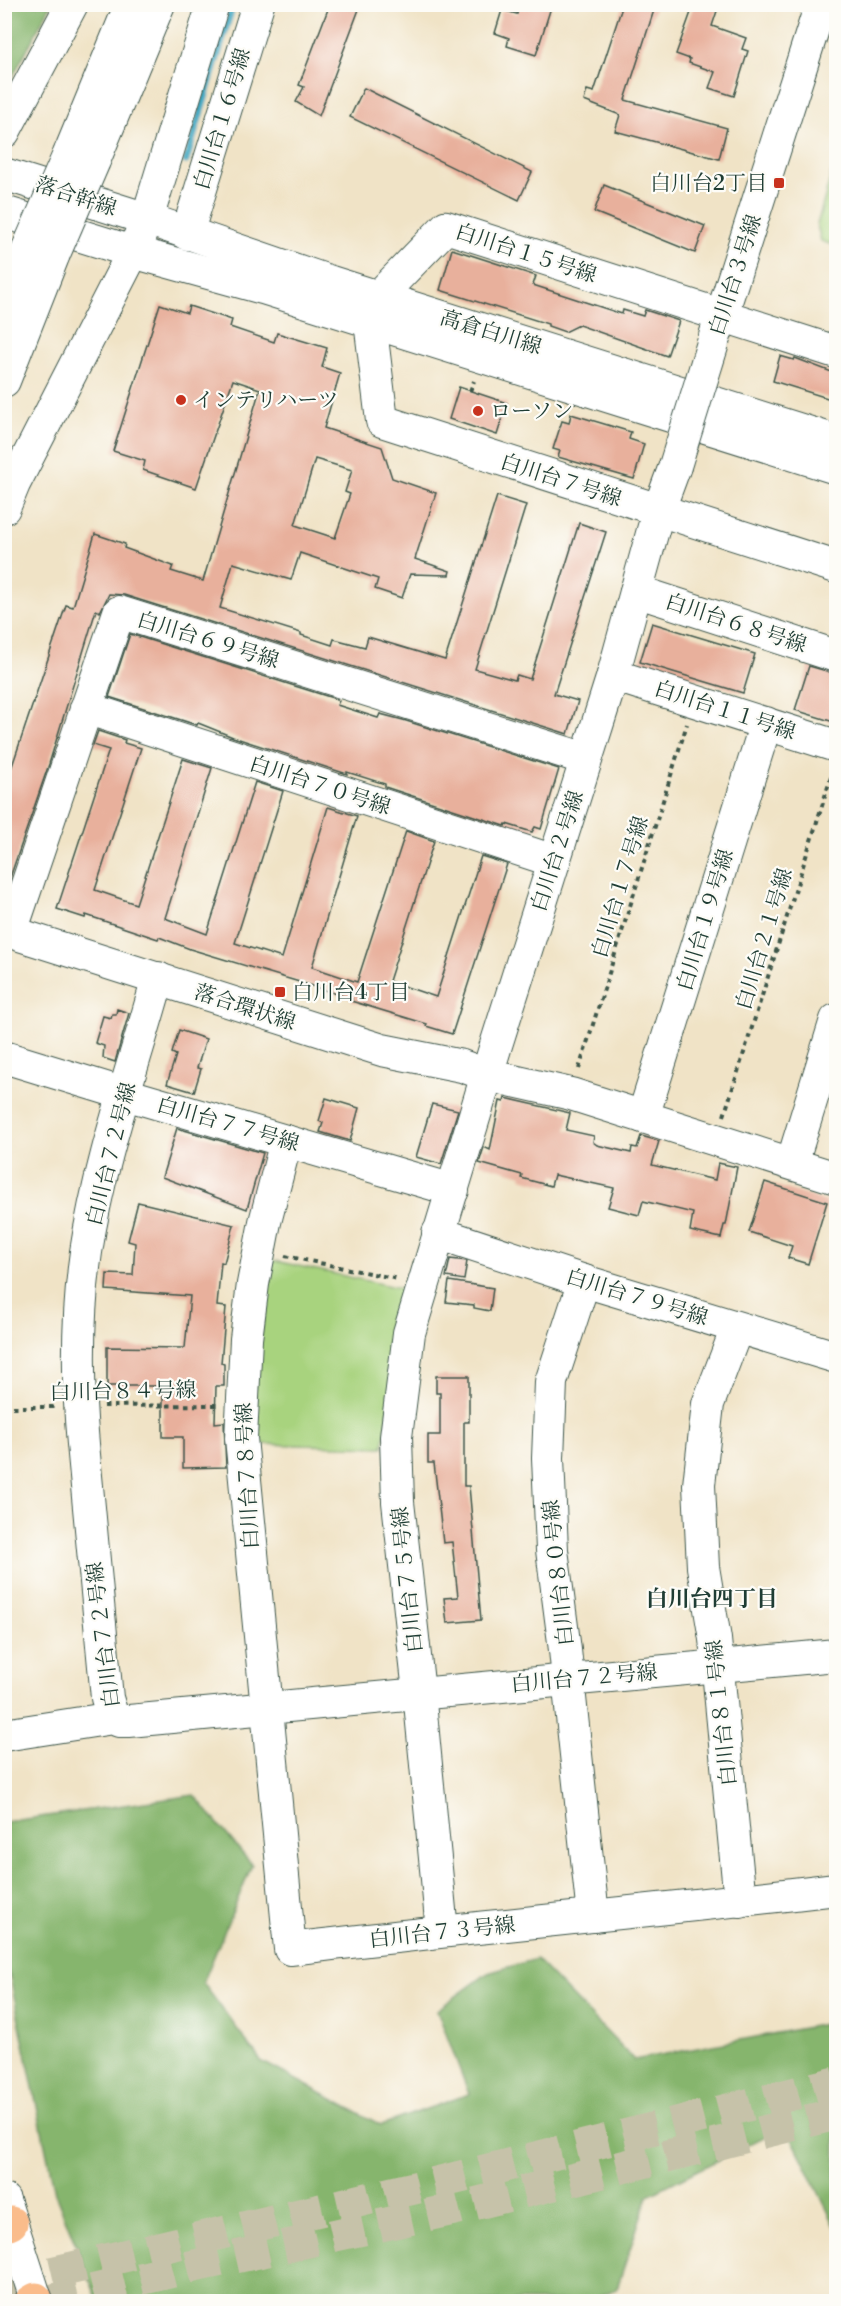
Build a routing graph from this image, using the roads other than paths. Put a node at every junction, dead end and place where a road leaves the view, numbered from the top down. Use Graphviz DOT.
graph roads {
  1 [pos="72,4"];
  2 [pos="131,4"];
  3 [pos="159,4"];
  4 [pos="213,4"];
  5 [pos="258,4"];
  6 [pos="821,4"];
  7 [pos="4,132"];
  8 [pos="82,156"];
  9 [pos="4,174"];
  10 [pos="4,213"];
  11 [pos="147,219"];
  12 [pos="186,234"];
  13 [pos="42,249"];
  14 [pos="133,252"];
  15 [pos="263,288"];
  16 [pos="374,309"];
  17 [pos="4,310"];
  18 [pos="718,329"];
  19 [pos="837,352"];
  20 [pos="4,381"];
  21 [pos="837,441"];
  22 [pos="837,468"];
  23 [pos="4,508"];
  24 [pos="658,512"];
  25 [pos="837,567"];
  26 [pos="636,591"];
  27 [pos="837,656"];
  28 [pos="612,675"];
  29 [pos="86,708"];
  30 [pos="766,723"];
  31 [pos="835,758"];
  32 [pos="586,759"];
  33 [pos="554,861"];
  34 [pos="8,931"];
  35 [pos="158,978"];
  36 [pos="837,1020"];
  37 [pos="4,1057"];
  38 [pos="487,1075"];
  39 [pos="125,1094"];
  40 [pos="643,1117"];
  41 [pos="286,1141"];
  42 [pos="792,1163"];
  43 [pos="837,1178"];
  44 [pos="453,1190"];
  45 [pos="438,1233"];
  46 [pos="580,1293"];
  47 [pos="733,1339"];
  48 [pos="837,1357"];
  49 [pos="716,1653"];
  50 [pos="837,1655"];
  51 [pos="567,1664"];
  52 [pos="419,1692"];
  53 [pos="266,1707"];
  54 [pos="113,1718"];
  55 [pos="4,1735"];
  56 [pos="837,1889"];
  57 [pos="740,1901"];
  58 [pos="593,1916"];
  59 [pos="442,1931"];
  60 [pos="7,2216"];
  61 [pos="35,2301"];
  1 -- 7 [label="street"];
  2 -- 8 [label="street"];
  3 -- 8 [label="street"];
  4 -- 11 [label="street"];
  5 -- 12 [label="street, 白川台１６号線"];
  6 -- 18 [label="street, 白川台３号線"];
  8 -- 13 [label="street, bridge"];
  9 -- 11 [label="street, 落合幹線"];
  10 -- 14 [label="street, 落合幹線"];
  11 -- 12 [label="street, 高倉白川線"];
  11 -- 14 [label="street"];
  12 -- 16 [label="street, 高倉白川線"];
  13 -- 17 [label="street"];
  13 -- 20 [label="street"];
  14 -- 15 [label="street, 落合幹線"];
  14 -- 23 [label="street"];
  15 -- 16 [label="street, 高倉白川線"];
  16 -- 18 [label="street, 白川台１５号線"];
  16 -- 21 [label="street, 高倉白川線"];
  16 -- 22 [label="street, 高倉白川線"];
  16 -- 24 [label="street, 白川台７号線"];
  18 -- 19 [label="street"];
  18 -- 24 [label="street, 白川台３号線, bridge"];
  24 -- 25 [label="street, 白川台７号線"];
  24 -- 26 [label="street, 白川台２号線"];
  26 -- 27 [label="street, 白川台６８号線"];
  26 -- 28 [label="street, 白川台２号線"];
  28 -- 30 [label="street, 白川台１１号線"];
  28 -- 32 [label="street, 白川台２号線"];
  29 -- 32 [label="street, 白川台６９号線"];
  29 -- 33 [label="street, 白川台７０号線"];
  29 -- 34 [label="street, 白川台６９号線"];
  30 -- 31 [label="street, 白川台１１号線"];
  30 -- 40 [label="street, 白川台１９号線"];
  32 -- 33 [label="street, 白川台２号線"];
  33 -- 38 [label="street, 白川台２号線"];
  34 -- 35 [label="street, 落合環状線"];
  35 -- 38 [label="street, 落合環状線"];
  35 -- 39 [label="street, 白川台７２号線"];
  36 -- 42 [label="street"];
  37 -- 39 [label="street, 白川台７７号線"];
  38 -- 40 [label="street, 落合環状線"];
  38 -- 44 [label="street, 白川台２号線"];
  39 -- 41 [label="street, 白川台７７号線"];
  39 -- 54 [label="street, 白川台７２号線"];
  40 -- 42 [label="street, 落合環状線"];
  41 -- 44 [label="street, 白川台７７号線"];
  41 -- 53 [label="street, 白川台７８号線"];
  42 -- 43 [label="street, 落合環状線"];
  44 -- 45 [label="street, 白川台２号線"];
  45 -- 46 [label="street, 白川台７９号線"];
  45 -- 52 [label="street, 白川台７５号線"];
  46 -- 47 [label="street, 白川台７９号線"];
  46 -- 51 [label="street, 白川台８０号線"];
  47 -- 48 [label="street, 白川台７９号線"];
  47 -- 49 [label="street, 白川台８１号線"];
  49 -- 50 [label="street, 白川台７２号線"];
  49 -- 51 [label="street, 白川台７２号線"];
  49 -- 57 [label="street, 白川台８１号線"];
  51 -- 52 [label="street, 白川台７２号線"];
  51 -- 58 [label="street, 白川台８０号線"];
  52 -- 53 [label="street, 白川台７２号線"];
  52 -- 59 [label="street, 白川台７５号線"];
  53 -- 54 [label="street, 白川台７２号線"];
  53 -- 59 [label="street, 白川台７３号線"];
  54 -- 55 [label="street"];
  56 -- 57 [label="street, 白川台７３号線"];
  57 -- 58 [label="street, 白川台７３号線"];
  58 -- 59 [label="street, 白川台７３号線"];
  60 -- 61 [label="street"];
}
